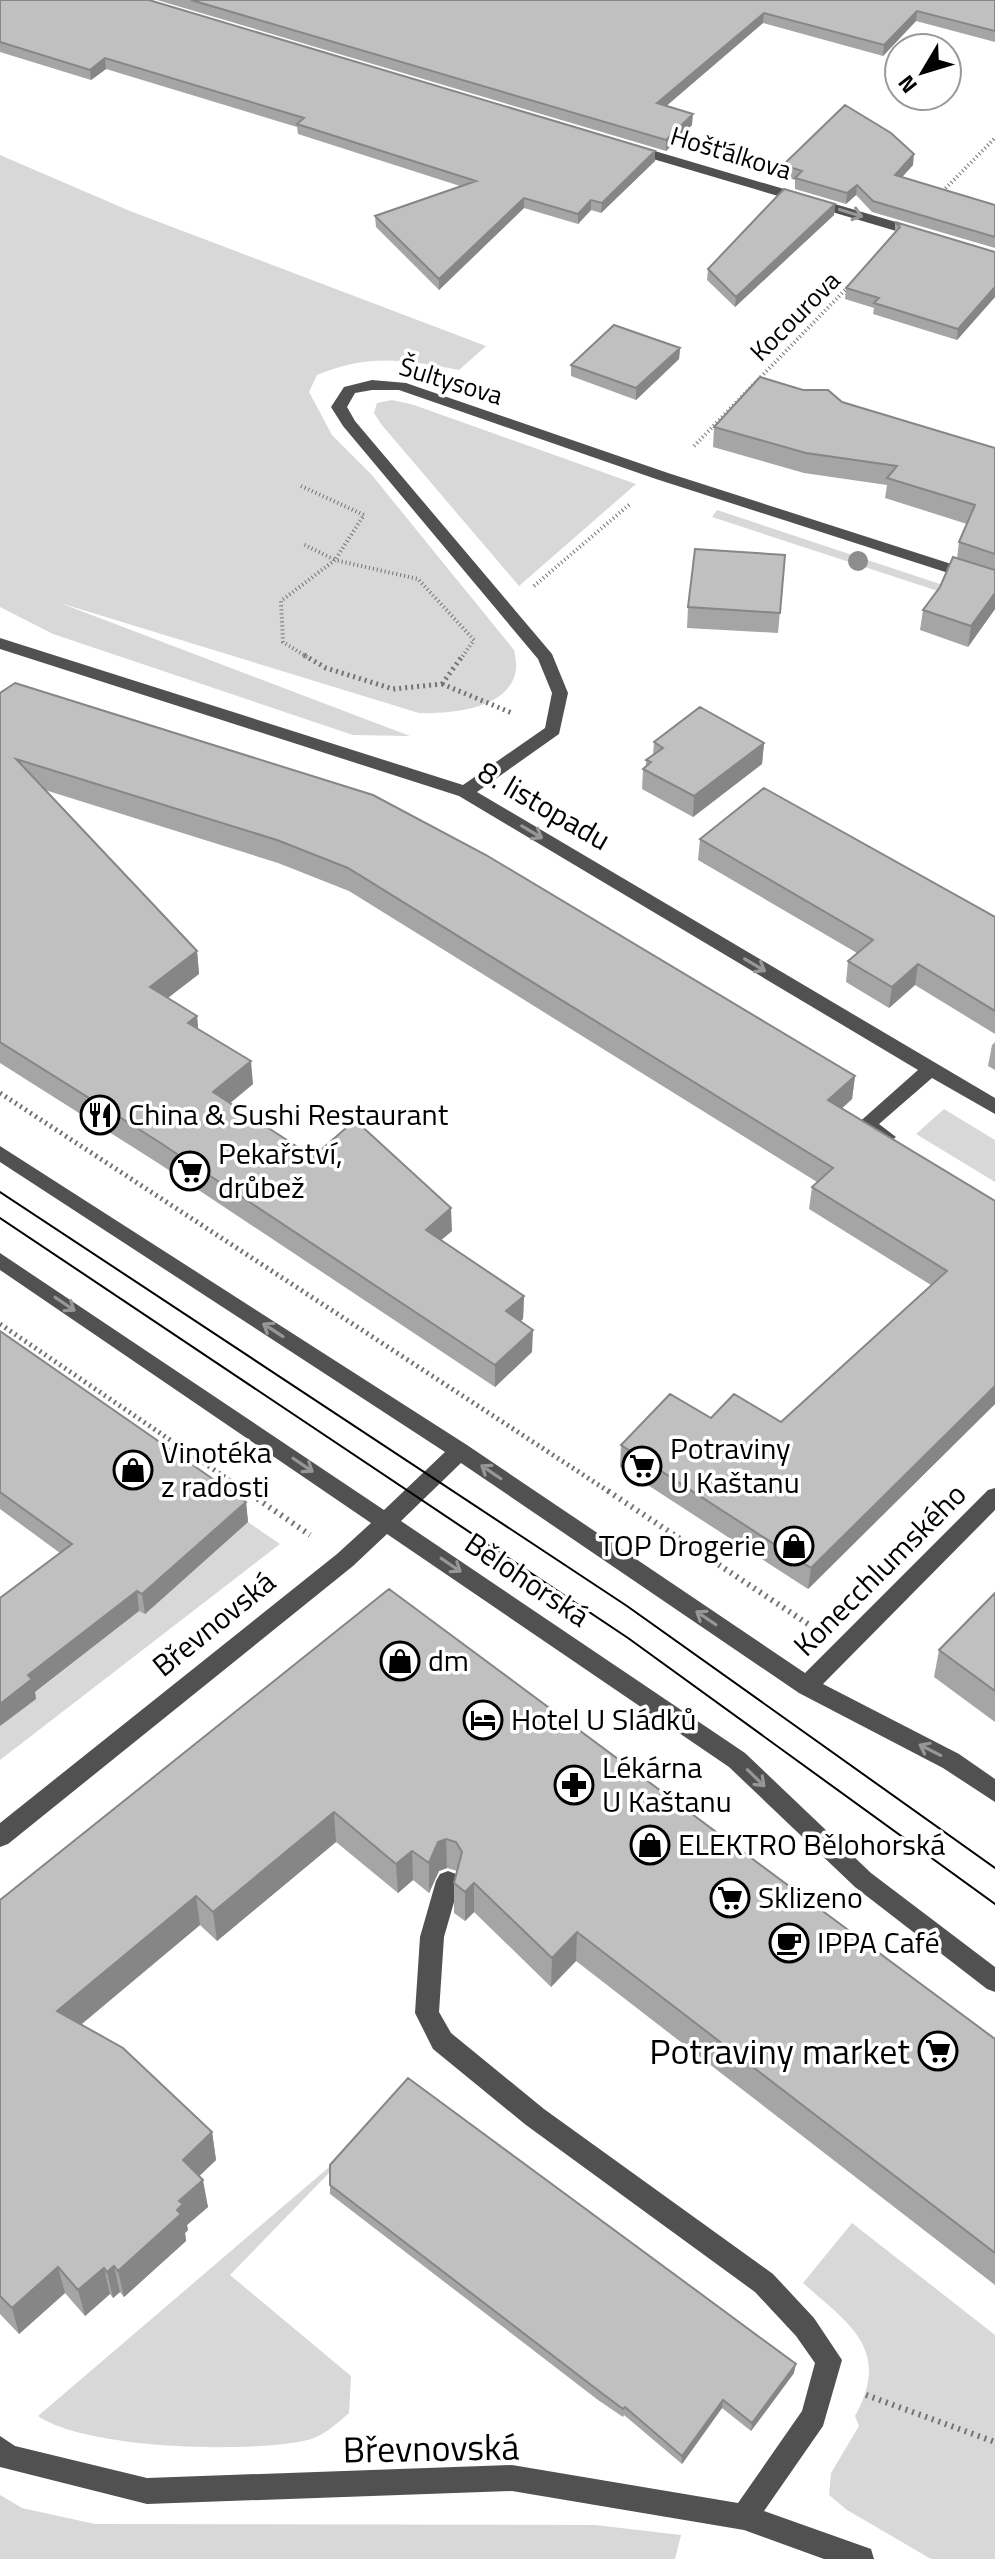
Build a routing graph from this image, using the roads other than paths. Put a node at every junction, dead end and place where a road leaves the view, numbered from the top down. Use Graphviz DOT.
graph roads {
  1 [pos="617,144"];
  2 [pos="935,238"];
  3 [pos="995,583"];
  4 [pos="0,643"];
  5 [pos="465,792"];
  6 [pos="931,1069"];
  7 [pos="995,1107"];
  8 [pos="905,1149"];
  9 [pos="0,1153"];
  10 [pos="0,1260"];
  11 [pos="460,1451"];
  12 [pos="995,1496"];
  13 [pos="387,1521"];
  14 [pos="807,1686"];
  15 [pos="995,1792"];
  16 [pos="0,1837"];
  17 [pos="448,1881"];
  18 [pos="995,1981"];
  19 [pos="0,2449"];
  20 [pos="744,2517"];
  21 [pos="861,2559"];
  1 -- 2 [label="street, Hošťálkova, one-way"];
  3 -- 5 [label="street, Šultysova"];
  4 -- 5 [label="street, 8. listopadu"];
  5 -- 6 [label="street, 8. listopadu, one-way"];
  6 -- 7 [label="street, 8. listopadu"];
  6 -- 8 [label="street"];
  11 -- 9 [label="street, one-way"];
  10 -- 13 [label="street, Bělohorská, one-way"];
  11 -- 13 [label="street, Břevnovská"];
  14 -- 11 [label="street, one-way"];
  12 -- 14 [label="street, Konecchlumského"];
  13 -- 16 [label="street, Břevnovská"];
  13 -- 18 [label="street, Bělohorská, one-way"];
  15 -- 14 [label="street, one-way"];
  17 -- 20 [label="street"];
  19 -- 20 [label="street, Břevnovská"];
  20 -- 21 [label="street, Břevnovská"];
}
